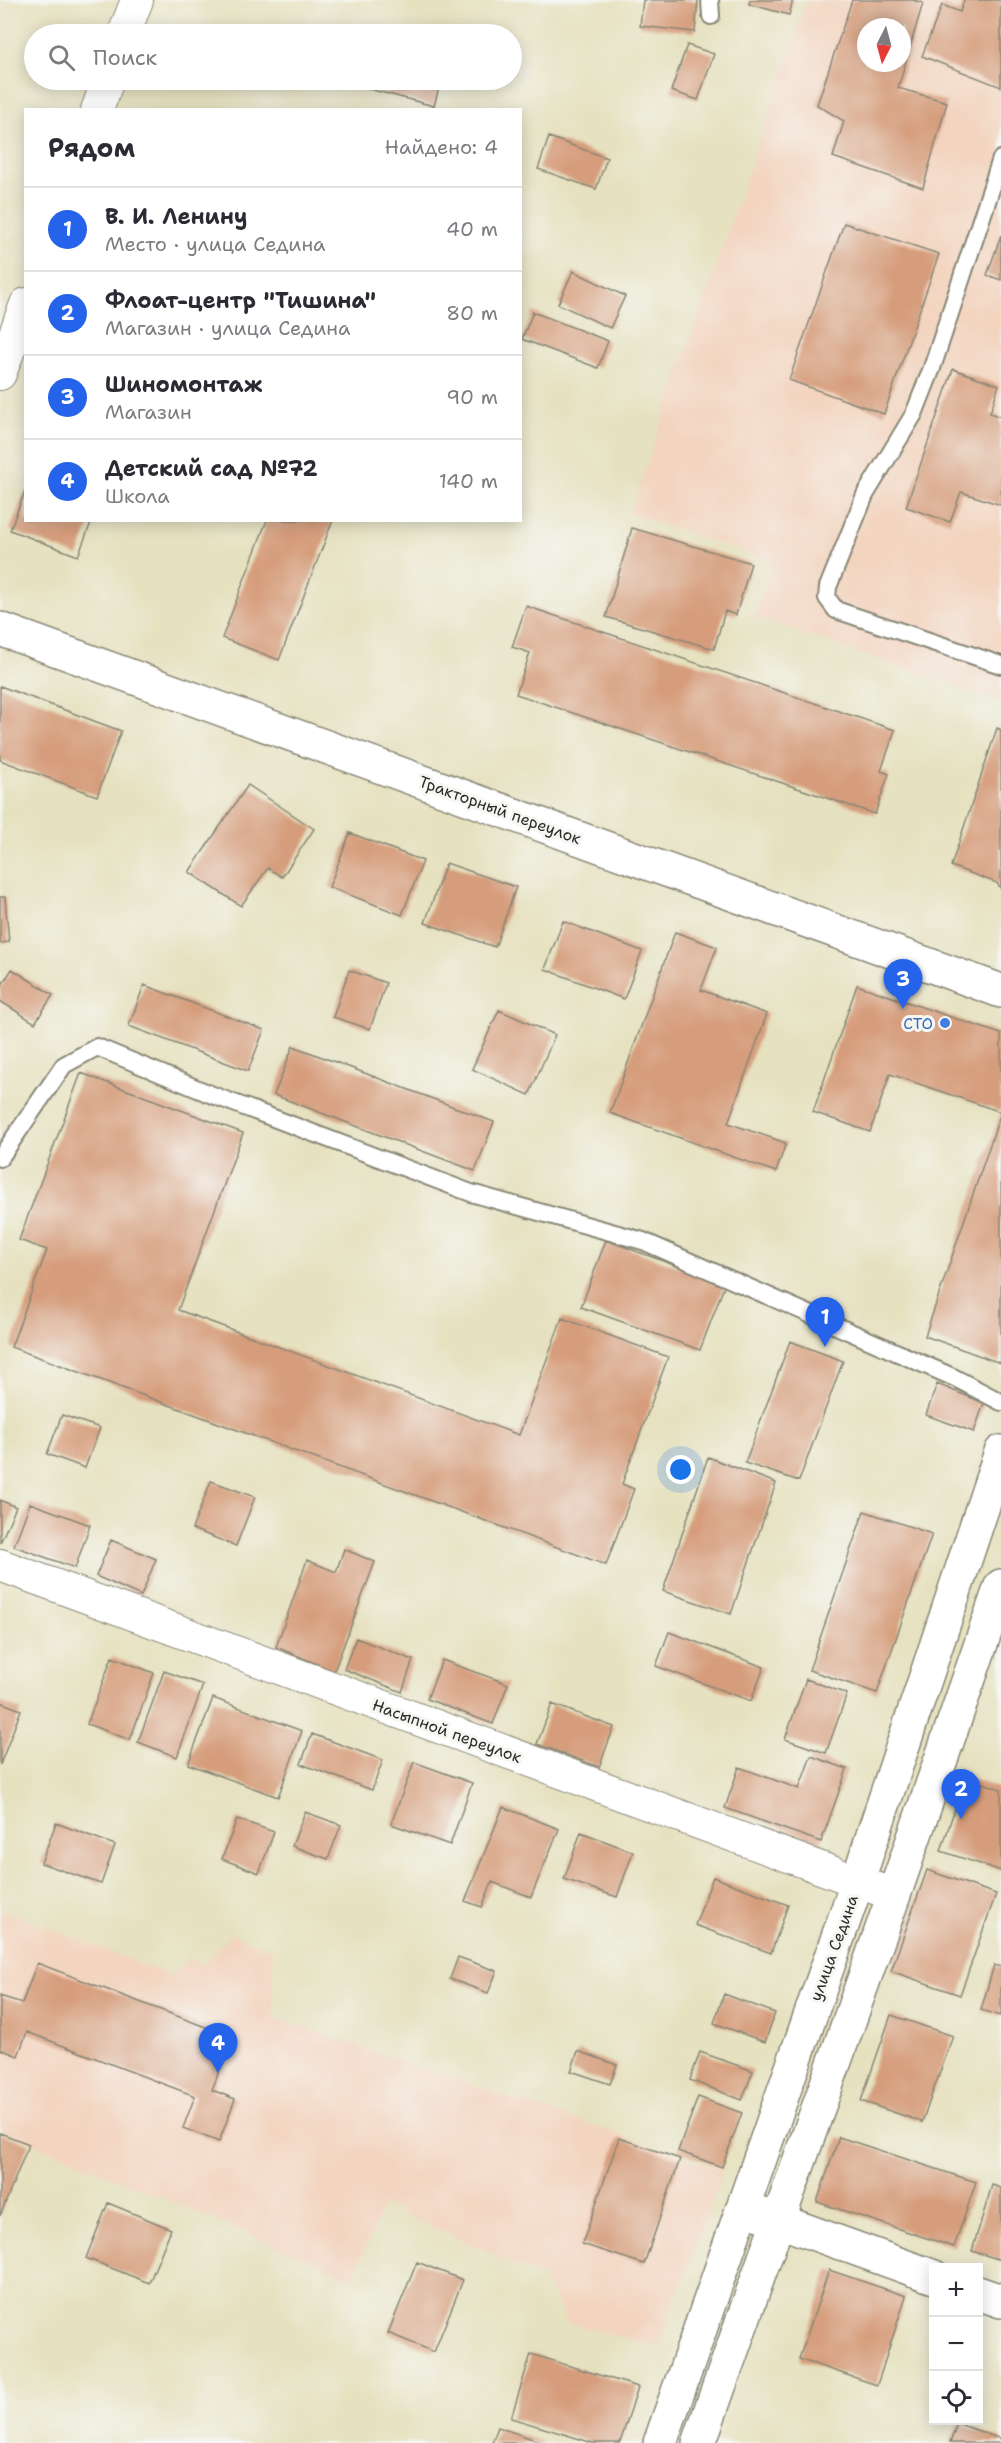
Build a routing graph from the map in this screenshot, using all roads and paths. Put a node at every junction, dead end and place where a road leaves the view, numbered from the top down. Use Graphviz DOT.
graph roads {
  1 [pos="137,0"];
  2 [pos="128,24"];
  3 [pos="104,90"];
  4 [pos="98,108"];
  5 [pos="1001,159"];
  6 [pos="24,309"];
  7 [pos="0,374"];
  8 [pos="0,629"];
  9 [pos="1001,665"];
  10 [pos="1001,991"];
  11 [pos="0,1158"];
  12 [pos="1001,1402"];
  13 [pos="1001,1452"];
  14 [pos="0,1565"];
  15 [pos="1001,1586"];
  16 [pos="857,1883"];
  17 [pos="894,1895"];
  18 [pos="742,2207"];
  19 [pos="777,2221"];
  20 [pos="929,2276"];
  21 [pos="983,2295"];
  22 [pos="1001,2301"];
  23 [pos="660,2443"];
  24 [pos="699,2443"];
  1 -- 2 [label="street"];
  3 -- 4 [label="street"];
  5 -- 9 [label="lane"];
  6 -- 7 [label="street"];
  8 -- 10 [label="street, Тракторный переулок"];
  11 -- 12 [label="lane"];
  13 -- 16 [label="street, улица Седина"];
  14 -- 16 [label="street, Насыпной переулок"];
  15 -- 17 [label="street"];
  16 -- 17 [label="street, Насыпной переулок"];
  16 -- 18 [label="street, улица Седина"];
  17 -- 19 [label="street"];
  18 -- 19 [label="street"];
  18 -- 23 [label="street, улица Седина"];
  19 -- 20 [label="street"];
  19 -- 24 [label="street"];
  21 -- 22 [label="street"];
}
